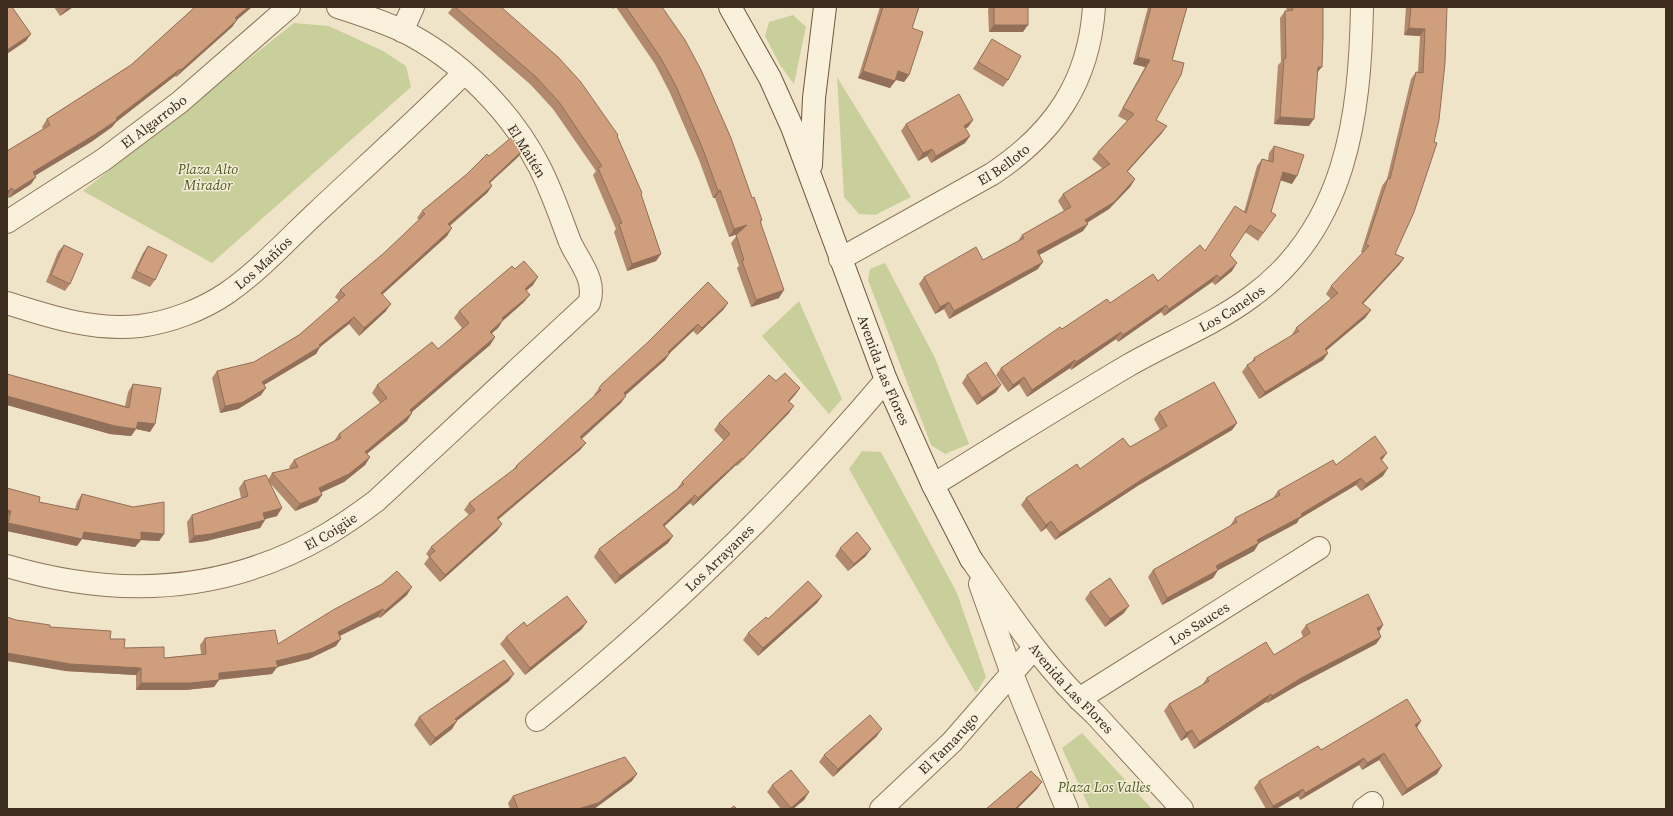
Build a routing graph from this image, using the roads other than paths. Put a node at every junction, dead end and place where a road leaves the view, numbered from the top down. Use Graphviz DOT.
graph roads {
  1 [pos="289,7"];
  2 [pos="338,7"];
  3 [pos="413,7"];
  4 [pos="730,7"];
  5 [pos="826,7"];
  6 [pos="1094,7"];
  7 [pos="1362,7"];
  8 [pos="368,11"];
  9 [pos="402,31"];
  10 [pos="464,73"];
  11 [pos="811,177"];
  12 [pos="7,222"];
  13 [pos="840,259"];
  14 [pos="7,303"];
  15 [pos="584,310"];
  16 [pos="886,380"];
  17 [pos="933,485"];
  18 [pos="1319,548"];
  19 [pos="971,559"];
  20 [pos="7,566"];
  21 [pos="1034,648"];
  22 [pos="1012,674"];
  23 [pos="1079,699"];
  24 [pos="537,720"];
  25 [pos="881,809"];
  26 [pos="1067,809"];
  27 [pos="1182,809"];
  1 -- 12 [label="street, El Algarrobo"];
  2 -- 8 [label="street"];
  3 -- 9 [label="street"];
  4 -- 11 [label="street, Avenida Las Flores"];
  5 -- 11 [label="street, Avenida Las Flores"];
  6 -- 13 [label="street, El Belloto"];
  7 -- 17 [label="street, Los Canelos"];
  8 -- 9 [label="street"];
  9 -- 10 [label="street, El Maitén"];
  10 -- 14 [label="street, Los Mañíos"];
  10 -- 15 [label="street, El Maitén"];
  11 -- 13 [label="street, Avenida Las Flores"];
  13 -- 16 [label="street, Avenida Las Flores"];
  15 -- 20 [label="street, El Coigüe"];
  16 -- 17 [label="street, Avenida Las Flores"];
  16 -- 24 [label="street, Los Arrayanes"];
  17 -- 19 [label="street, Avenida Las Flores"];
  18 -- 23 [label="street, Los Sauces"];
  19 -- 21 [label="street, Avenida Las Flores"];
  19 -- 22 [label="street, Avenida Las Flores"];
  21 -- 22 [label="street, El Tamarugo"];
  21 -- 23 [label="street, Avenida Las Flores"];
  22 -- 25 [label="street, El Tamarugo"];
  22 -- 26 [label="street, Avenida Las Flores"];
  23 -- 27 [label="street, Avenida Las Flores"];
}
